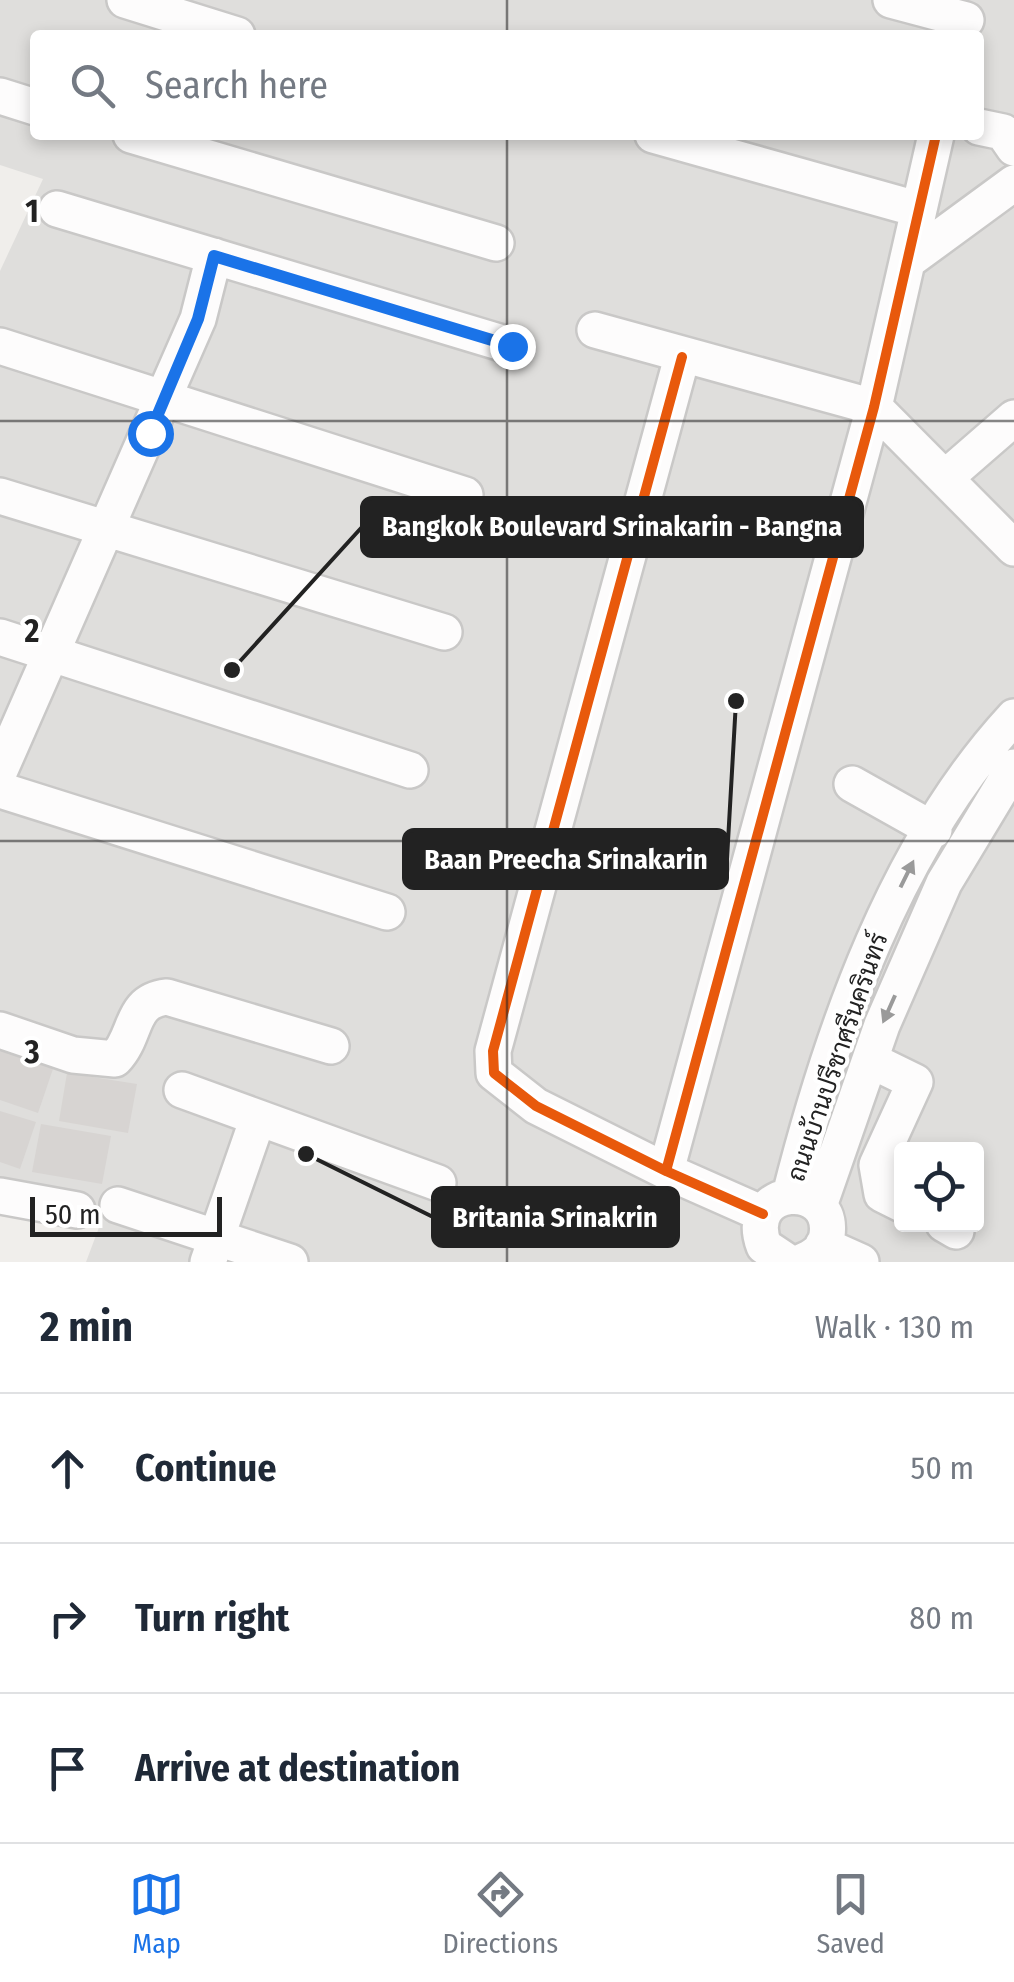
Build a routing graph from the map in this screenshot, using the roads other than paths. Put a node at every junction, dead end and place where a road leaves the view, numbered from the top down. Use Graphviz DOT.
graph roads {
  1 [pos="125,0"];
  2 [pos="891,0"];
  3 [pos="966,18"];
  4 [pos="221,30"];
  5 [pos="0,96"];
  6 [pos="30,105"];
  7 [pos="984,128"];
  8 [pos="148,140"];
  9 [pos="670,140"];
  10 [pos="935,140"];
  11 [pos="1014,148"];
  12 [pos="1014,183"];
  13 [pos="58,209"];
  14 [pos="917,209"];
  15 [pos="496,244"];
  16 [pos="214,256"];
  17 [pos="909,260"];
  18 [pos="594,330"];
  19 [pos="0,346"];
  20 [pos="512,346"];
  21 [pos="682,357"];
  22 [pos="164,401"];
  23 [pos="874,407"];
  24 [pos="1014,418"];
  25 [pos="945,478"];
  26 [pos="465,494"];
  27 [pos="0,496"];
  28 [pos="110,528"];
  29 [pos="1014,548"];
  30 [pos="444,632"];
  31 [pos="0,637"];
  32 [pos="53,655"];
  33 [pos="1014,716"];
  34 [pos="1014,767"];
  35 [pos="0,770"];
  36 [pos="410,770"];
  37 [pos="852,784"];
  38 [pos="0,790"];
  39 [pos="934,830"];
  40 [pos="387,912"];
  41 [pos="0,1030"];
  42 [pos="331,1046"];
  43 [pos="870,1060"];
  44 [pos="182,1090"];
  45 [pos="258,1118"];
  46 [pos="666,1171"];
  47 [pos="438,1184"];
  48 [pos="0,1196"];
  49 [pos="894,1200"];
  50 [pos="118,1205"];
  51 [pos="791,1205"];
  52 [pos="77,1210"];
  53 [pos="213,1249"];
  54 [pos="773,1258"];
  55 [pos="807,1258"];
  56 [pos="290,1262"];
  57 [pos="861,1262"];
  1 -- 4 [label="street"];
  2 -- 3 [label="street"];
  5 -- 6 [label="street"];
  7 -- 11 [label="street"];
  8 -- 15 [label="street"];
  9 -- 14 [label="street"];
  10 -- 14 [label="street"];
  12 -- 17 [label="street"];
  13 -- 16 [label="street"];
  14 -- 17 [label="street"];
  16 -- 20 [label="street"];
  16 -- 22 [label="street"];
  17 -- 23 [label="street"];
  18 -- 21 [label="street"];
  19 -- 22 [label="street"];
  21 -- 23 [label="street"];
  21 -- 46 [label="street"];
  22 -- 26 [label="street"];
  22 -- 28 [label="street"];
  23 -- 25 [label="street"];
  23 -- 46 [label="street"];
  24 -- 25 [label="street"];
  25 -- 29 [label="street"];
  27 -- 28 [label="street"];
  28 -- 30 [label="street"];
  28 -- 32 [label="street"];
  31 -- 32 [label="street"];
  32 -- 35 [label="street"];
  32 -- 36 [label="street"];
  33 -- 39 [label="street, ถนนบ้านปรีชาศรีนครินทร์"];
  34 -- 43 [label="street, ถนนบ้านปรีชาศรีนครินทร์, one-way"];
  37 -- 39 [label="street"];
  38 -- 40 [label="street"];
  51 -- 39 [label="street, ถนนบ้านปรีชาศรีนครินทร์, one-way"];
  41 -- 42 [label="street"];
  43 -- 49 [label="street"];
  43 -- 51 [label="street, ถนนบ้านปรีชาศรีนครินทร์"];
  44 -- 45 [label="street"];
  45 -- 47 [label="street"];
  45 -- 53 [label="street"];
  46 -- 51 [label="street"];
  48 -- 52 [label="street"];
  50 -- 53 [label="street"];
  51 -- 54 [label="street, ถนนบ้านปรีชาศรีนครินทร์"];
  51 -- 55 [label="street, ถนนบ้านปรีชาศรีนครินทร์"];
  53 -- 56 [label="street"];
  55 -- 57 [label="street"];
}
